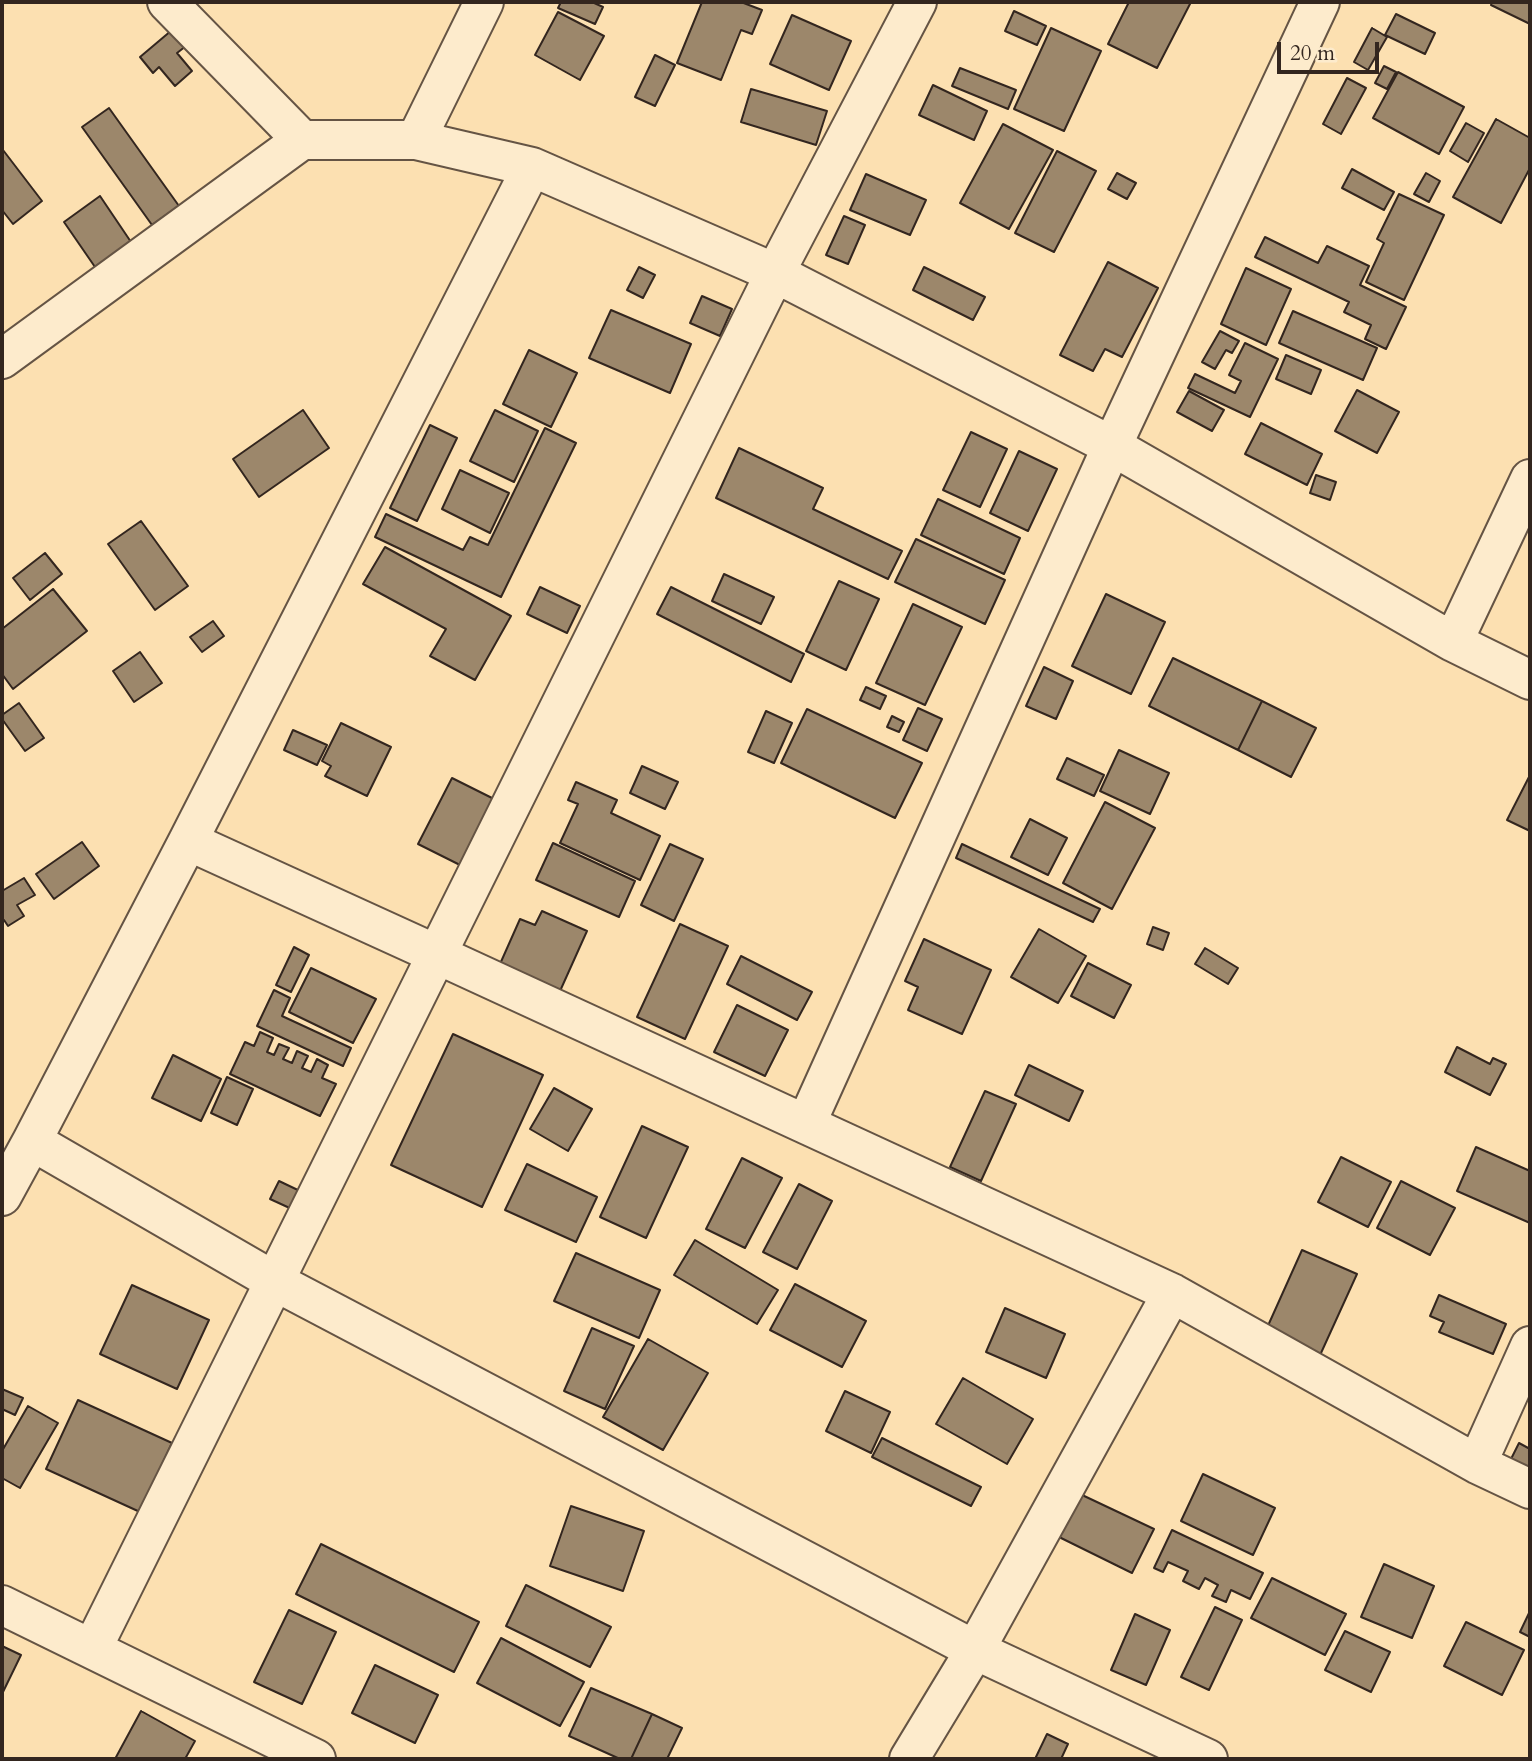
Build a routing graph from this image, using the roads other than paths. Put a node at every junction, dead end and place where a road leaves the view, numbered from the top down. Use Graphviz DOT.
graph roads {
  1 [pos="167,2"];
  2 [pos="484,2"];
  3 [pos="918,2"];
  4 [pos="1320,2"];
  5 [pos="415,139"];
  6 [pos="302,140"];
  7 [pos="531,167"];
  8 [pos="775,273"];
  9 [pos="2,359"];
  10 [pos="1112,446"];
  11 [pos="1530,479"];
  12 [pos="1453,642"];
  13 [pos="1530,680"];
  14 [pos="188,841"];
  15 [pos="436,954"];
  16 [pos="806,1124"];
  17 [pos="32,1141"];
  18 [pos="2,1196"];
  19 [pos="274,1281"];
  20 [pos="1172,1293"];
  21 [pos="1530,1346"];
  22 [pos="1476,1464"];
  23 [pos="1530,1489"];
  24 [pos="2,1605"];
  25 [pos="92,1649"];
  26 [pos="975,1650"];
  27 [pos="316,1759"];
  28 [pos="909,1759"];
  29 [pos="1208,1759"];
  1 -- 6 [label="street"];
  2 -- 5 [label="street"];
  3 -- 8 [label="street"];
  4 -- 10 [label="street"];
  5 -- 6 [label="street"];
  5 -- 7 [label="street"];
  6 -- 9 [label="street"];
  7 -- 8 [label="street"];
  7 -- 14 [label="street"];
  8 -- 10 [label="street"];
  8 -- 15 [label="street"];
  10 -- 12 [label="street"];
  10 -- 16 [label="street"];
  11 -- 12 [label="street"];
  12 -- 13 [label="street"];
  14 -- 15 [label="street"];
  14 -- 17 [label="street"];
  15 -- 16 [label="street"];
  15 -- 19 [label="street"];
  16 -- 20 [label="street"];
  17 -- 18 [label="street"];
  17 -- 19 [label="street"];
  19 -- 25 [label="street"];
  19 -- 26 [label="street"];
  20 -- 22 [label="street"];
  20 -- 26 [label="street"];
  21 -- 22 [label="street"];
  22 -- 23 [label="street"];
  24 -- 25 [label="street"];
  25 -- 27 [label="street"];
  26 -- 28 [label="street"];
  26 -- 29 [label="street"];
}
